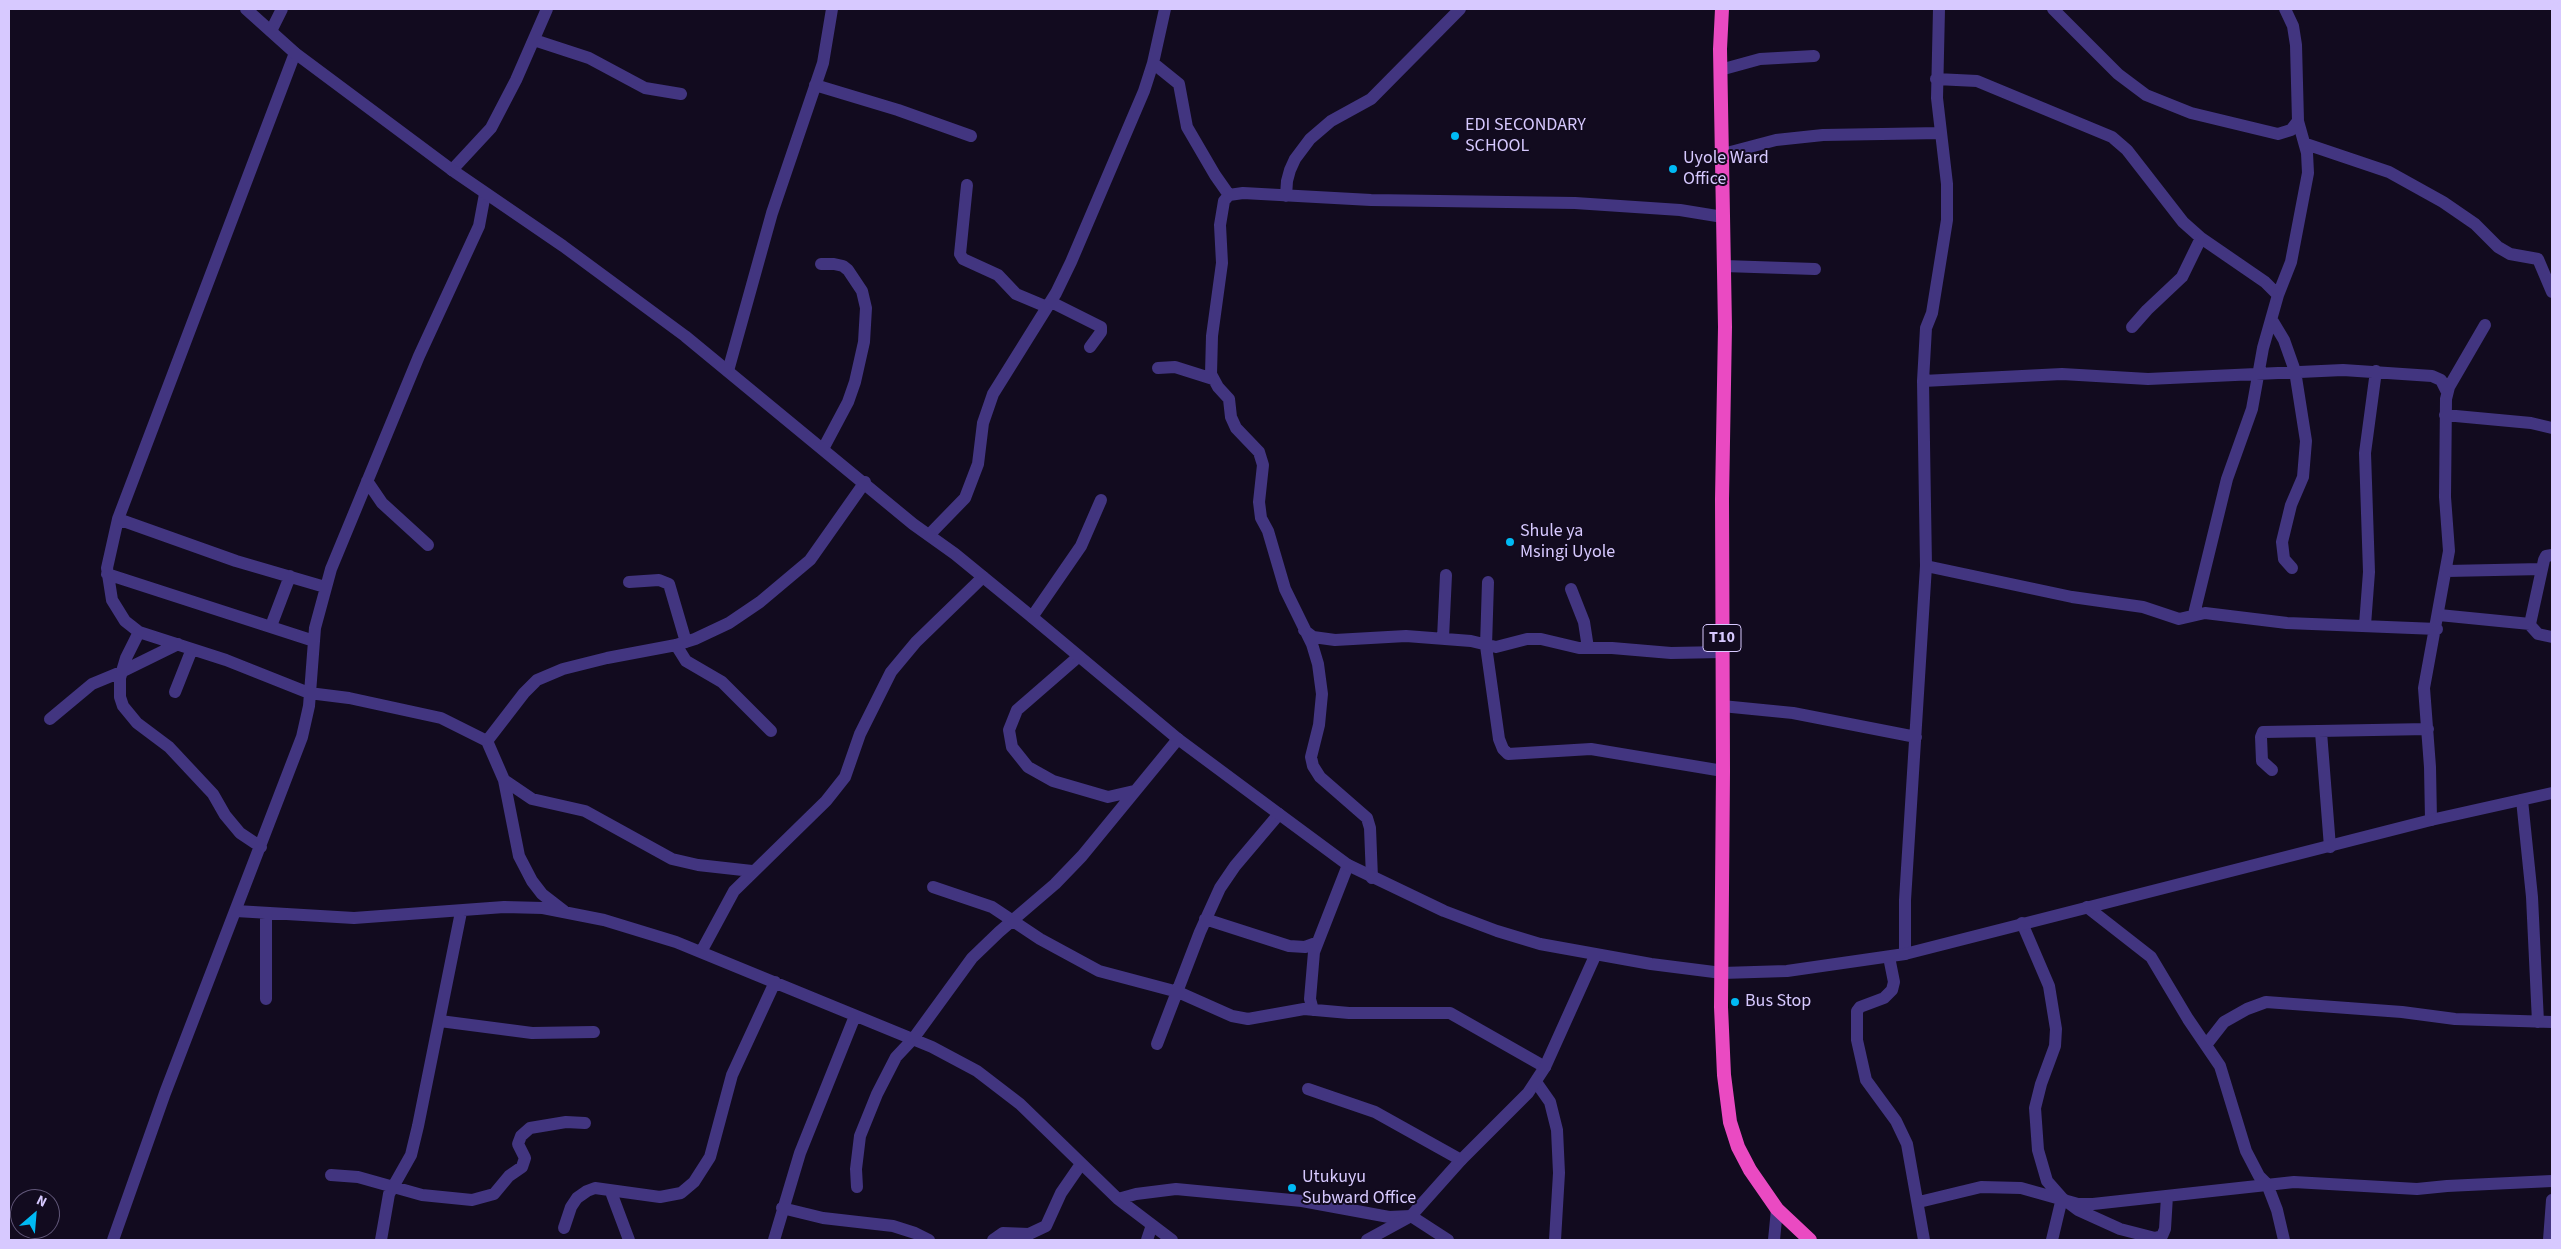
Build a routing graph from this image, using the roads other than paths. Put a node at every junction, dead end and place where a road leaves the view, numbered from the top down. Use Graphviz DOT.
graph roads {
  1 [pos="246,9"];
  2 [pos="282,9"];
  3 [pos="548,9"];
  4 [pos="832,9"];
  5 [pos="1165,9"];
  6 [pos="1460,9"];
  7 [pos="1722,9"];
  8 [pos="1939,9"];
  9 [pos="2053,9"];
  10 [pos="2285,9"];
  11 [pos="271,31"];
  12 [pos="534,40"];
  13 [pos="295,52"];
  14 [pos="1814,56"];
  15 [pos="1153,64"];
  16 [pos="1720,70"];
  17 [pos="1936,79"];
  18 [pos="815,85"];
  19 [pos="681,94"];
  20 [pos="2298,121"];
  21 [pos="1941,133"];
  22 [pos="971,136"];
  23 [pos="2306,144"];
  24 [pos="1723,154"];
  25 [pos="452,170"];
  26 [pos="967,184"];
  27 [pos="485,194"];
  28 [pos="1229,195"];
  29 [pos="1286,196"];
  30 [pos="1723,217"];
  31 [pos="2201,238"];
  32 [pos="821,264"];
  33 [pos="1724,266"];
  34 [pos="1815,268"];
  35 [pos="2552,292"];
  36 [pos="2278,295"];
  37 [pos="1049,304"];
  38 [pos="2272,320"];
  39 [pos="2485,325"];
  40 [pos="2132,327"];
  41 [pos="1090,347"];
  42 [pos="1158,368"];
  43 [pos="728,371"];
  44 [pos="2295,371"];
  45 [pos="2376,371"];
  46 [pos="2258,373"];
  47 [pos="1212,379"];
  48 [pos="1923,381"];
  49 [pos="2448,392"];
  50 [pos="2445,415"];
  51 [pos="2552,428"];
  52 [pos="823,450"];
  53 [pos="367,481"];
  54 [pos="865,482"];
  55 [pos="1101,500"];
  56 [pos="118,519"];
  57 [pos="928,535"];
  58 [pos="428,545"];
  59 [pos="2552,555"];
  60 [pos="1926,566"];
  61 [pos="2292,568"];
  62 [pos="2542,569"];
  63 [pos="2446,571"];
  64 [pos="107,574"];
  65 [pos="1446,574"];
  66 [pos="290,576"];
  67 [pos="983,577"];
  68 [pos="628,582"];
  69 [pos="1488,582"];
  70 [pos="325,587"];
  71 [pos="1570,589"];
  72 [pos="2194,614"];
  73 [pos="2439,615"];
  74 [pos="1032,617"];
  75 [pos="2529,624"];
  76 [pos="2365,625"];
  77 [pos="271,626"];
  78 [pos="2437,628"];
  79 [pos="1304,630"];
  80 [pos="139,632"];
  81 [pos="2552,637"];
  82 [pos="1443,638"];
  83 [pos="314,640"];
  84 [pos="178,644"];
  85 [pos="681,644"];
  86 [pos="1486,646"];
  87 [pos="1588,648"];
  88 [pos="192,649"];
  89 [pos="1722,652"];
  90 [pos="1078,657"];
  91 [pos="121,672"];
  92 [pos="175,692"];
  93 [pos="310,693"];
  94 [pos="1722,706"];
  95 [pos="50,719"];
  96 [pos="2428,729"];
  97 [pos="771,731"];
  98 [pos="2321,732"];
  99 [pos="1916,737"];
  100 [pos="1178,739"];
  101 [pos="487,741"];
  102 [pos="1724,770"];
  103 [pos="2272,770"];
  104 [pos="504,780"];
  105 [pos="1134,791"];
  106 [pos="2552,793"];
  107 [pos="2522,800"];
  108 [pos="1279,814"];
  109 [pos="2430,820"];
  110 [pos="261,847"];
  111 [pos="2330,847"];
  112 [pos="1348,865"];
  113 [pos="752,872"];
  114 [pos="1372,878"];
  115 [pos="933,887"];
  116 [pos="2087,906"];
  117 [pos="236,911"];
  118 [pos="564,911"];
  119 [pos="461,912"];
  120 [pos="266,915"];
  121 [pos="1205,919"];
  122 [pos="1012,920"];
  123 [pos="2022,923"];
  124 [pos="1316,943"];
  125 [pos="701,952"];
  126 [pos="1905,954"];
  127 [pos="1595,956"];
  128 [pos="1889,957"];
  129 [pos="1722,973"];
  130 [pos="776,982"];
  131 [pos="1178,992"];
  132 [pos="266,999"];
  133 [pos="1313,1010"];
  134 [pos="855,1016"];
  135 [pos="440,1021"];
  136 [pos="2538,1022"];
  137 [pos="2552,1022"];
  138 [pos="594,1032"];
  139 [pos="913,1039"];
  140 [pos="1157,1044"];
  141 [pos="2206,1045"];
  142 [pos="1545,1067"];
  143 [pos="1536,1082"];
  144 [pos="1308,1089"];
  145 [pos="585,1123"];
  146 [pos="1461,1160"];
  147 [pos="1081,1164"];
  148 [pos="331,1175"];
  149 [pos="2552,1181"];
  150 [pos="2267,1184"];
  151 [pos="857,1187"];
  152 [pos="392,1188"];
  153 [pos="612,1192"];
  154 [pos="2166,1196"];
  155 [pos="2062,1198"];
  156 [pos="1118,1199"];
  157 [pos="2552,1200"];
  158 [pos="1918,1202"];
  159 [pos="782,1208"];
  160 [pos="1777,1209"];
  161 [pos="1411,1216"];
  162 [pos="1152,1225"];
  163 [pos="564,1228"];
  164 [pos="113,1240"];
  165 [pos="381,1240"];
  166 [pos="629,1240"];
  167 [pos="774,1240"];
  168 [pos="929,1240"];
  169 [pos="993,1240"];
  170 [pos="1147,1240"];
  171 [pos="1172,1240"];
  172 [pos="1367,1240"];
  173 [pos="1448,1240"];
  174 [pos="1555,1240"];
  175 [pos="1774,1240"];
  176 [pos="1810,1240"];
  177 [pos="1924,1240"];
  178 [pos="2052,1240"];
  179 [pos="2284,1240"];
  180 [pos="2549,1240"];
  1 -- 11 [label="street"];
  2 -- 11 [label="street"];
  3 -- 12 [label="street"];
  4 -- 18 [label="street"];
  5 -- 15 [label="street"];
  6 -- 29 [label="street"];
  7 -- 16 [label="highway, T10"];
  8 -- 17 [label="street"];
  9 -- 20 [label="street"];
  10 -- 20 [label="street"];
  11 -- 13 [label="street"];
  12 -- 19 [label="street"];
  12 -- 25 [label="street"];
  13 -- 25 [label="street"];
  13 -- 56 [label="street"];
  14 -- 16 [label="street"];
  15 -- 28 [label="street"];
  15 -- 37 [label="street"];
  16 -- 24 [label="highway, T10"];
  17 -- 21 [label="street"];
  17 -- 31 [label="street"];
  18 -- 22 [label="street"];
  18 -- 43 [label="street"];
  20 -- 23 [label="street"];
  21 -- 24 [label="street"];
  21 -- 48 [label="street"];
  23 -- 35 [label="street"];
  23 -- 36 [label="street"];
  24 -- 30 [label="highway, T10"];
  25 -- 27 [label="street"];
  26 -- 37 [label="street"];
  27 -- 43 [label="street"];
  27 -- 53 [label="street"];
  28 -- 29 [label="street"];
  28 -- 47 [label="street"];
  29 -- 30 [label="street"];
  30 -- 33 [label="highway, T10"];
  31 -- 36 [label="street"];
  31 -- 40 [label="street"];
  32 -- 52 [label="street"];
  33 -- 34 [label="street"];
  33 -- 89 [label="highway, T10"];
  36 -- 38 [label="street"];
  37 -- 41 [label="street"];
  37 -- 57 [label="street"];
  38 -- 44 [label="street"];
  38 -- 46 [label="street"];
  39 -- 49 [label="street"];
  42 -- 47 [label="street"];
  43 -- 52 [label="street"];
  44 -- 45 [label="street"];
  44 -- 46 [label="street"];
  44 -- 61 [label="street"];
  45 -- 49 [label="street"];
  45 -- 76 [label="street"];
  46 -- 48 [label="street"];
  46 -- 72 [label="street"];
  47 -- 79 [label="street"];
  48 -- 60 [label="street"];
  49 -- 50 [label="street"];
  50 -- 51 [label="street"];
  50 -- 63 [label="street"];
  52 -- 54 [label="street"];
  53 -- 58 [label="street"];
  53 -- 70 [label="street"];
  54 -- 57 [label="street"];
  54 -- 85 [label="street"];
  55 -- 74 [label="street"];
  56 -- 64 [label="street"];
  56 -- 66 [label="street"];
  57 -- 67 [label="street"];
  59 -- 62 [label="street"];
  60 -- 72 [label="street"];
  60 -- 99 [label="street"];
  62 -- 63 [label="street"];
  62 -- 75 [label="street"];
  63 -- 73 [label="street"];
  64 -- 77 [label="street"];
  64 -- 80 [label="street"];
  65 -- 82 [label="street"];
  66 -- 70 [label="street"];
  66 -- 77 [label="street"];
  67 -- 74 [label="street"];
  67 -- 113 [label="street"];
  68 -- 85 [label="street"];
  69 -- 86 [label="street"];
  70 -- 83 [label="street"];
  71 -- 87 [label="street"];
  72 -- 76 [label="street"];
  73 -- 75 [label="street"];
  73 -- 78 [label="street"];
  74 -- 90 [label="street"];
  75 -- 81 [label="street"];
  76 -- 78 [label="street"];
  77 -- 83 [label="street"];
  78 -- 96 [label="street"];
  79 -- 82 [label="street"];
  79 -- 114 [label="street"];
  80 -- 84 [label="street"];
  80 -- 91 [label="street"];
  82 -- 86 [label="street"];
  83 -- 93 [label="street"];
  84 -- 88 [label="street"];
  84 -- 91 [label="street"];
  85 -- 97 [label="street"];
  85 -- 101 [label="street"];
  86 -- 87 [label="street"];
  86 -- 102 [label="street"];
  87 -- 89 [label="street"];
  88 -- 92 [label="street"];
  88 -- 93 [label="street"];
  89 -- 94 [label="highway, T10"];
  90 -- 100 [label="street"];
  90 -- 105 [label="street"];
  91 -- 95 [label="street"];
  91 -- 110 [label="street"];
  93 -- 101 [label="street"];
  93 -- 110 [label="street"];
  94 -- 99 [label="street"];
  94 -- 102 [label="highway, T10"];
  96 -- 98 [label="street"];
  96 -- 109 [label="street"];
  98 -- 103 [label="street"];
  98 -- 111 [label="street"];
  99 -- 126 [label="street"];
  100 -- 105 [label="street"];
  100 -- 108 [label="street"];
  101 -- 104 [label="street"];
  102 -- 129 [label="highway, T10"];
  104 -- 113 [label="street"];
  104 -- 118 [label="street"];
  105 -- 122 [label="street"];
  106 -- 107 [label="street"];
  107 -- 109 [label="street"];
  107 -- 136 [label="street"];
  108 -- 112 [label="street"];
  108 -- 121 [label="street"];
  109 -- 111 [label="street"];
  110 -- 117 [label="street"];
  111 -- 116 [label="street"];
  112 -- 114 [label="street"];
  112 -- 124 [label="street"];
  113 -- 125 [label="street"];
  114 -- 127 [label="street"];
  115 -- 122 [label="street"];
  116 -- 123 [label="street"];
  116 -- 141 [label="street"];
  117 -- 120 [label="street"];
  117 -- 164 [label="street"];
  118 -- 119 [label="street"];
  118 -- 125 [label="street"];
  119 -- 120 [label="street"];
  119 -- 135 [label="street"];
  120 -- 132 [label="street"];
  121 -- 124 [label="street"];
  121 -- 131 [label="street"];
  122 -- 131 [label="street"];
  122 -- 139 [label="street"];
  123 -- 126 [label="street"];
  123 -- 155 [label="street"];
  124 -- 133 [label="street"];
  125 -- 130 [label="street"];
  126 -- 128 [label="street"];
  127 -- 129 [label="street"];
  127 -- 142 [label="street"];
  128 -- 129 [label="street"];
  128 -- 158 [label="street"];
  129 -- 160 [label="highway, T10"];
  130 -- 134 [label="street"];
  130 -- 153 [label="street"];
  131 -- 133 [label="street"];
  131 -- 140 [label="street"];
  133 -- 142 [label="street"];
  134 -- 139 [label="street"];
  134 -- 159 [label="street"];
  135 -- 138 [label="street"];
  135 -- 152 [label="street"];
  136 -- 137 [label="street"];
  136 -- 141 [label="street"];
  139 -- 147 [label="street"];
  139 -- 151 [label="street"];
  141 -- 150 [label="street"];
  142 -- 143 [label="street"];
  143 -- 146 [label="street"];
  143 -- 174 [label="street"];
  144 -- 146 [label="street"];
  145 -- 152 [label="street"];
  146 -- 161 [label="street"];
  147 -- 156 [label="street"];
  147 -- 169 [label="street"];
  148 -- 152 [label="street"];
  149 -- 150 [label="street"];
  150 -- 154 [label="street"];
  150 -- 179 [label="street"];
  152 -- 165 [label="street"];
  153 -- 163 [label="street"];
  153 -- 166 [label="street"];
  154 -- 155 [label="street"];
  154 -- 155 [label="street"];
  155 -- 158 [label="street"];
  155 -- 178 [label="street"];
  156 -- 161 [label="street"];
  156 -- 162 [label="street"];
  157 -- 180 [label="street"];
  158 -- 177 [label="street"];
  159 -- 167 [label="street"];
  159 -- 168 [label="street"];
  160 -- 175 [label="street"];
  160 -- 176 [label="highway, T10"];
  161 -- 172 [label="street"];
  161 -- 173 [label="street"];
  162 -- 170 [label="street"];
  162 -- 171 [label="street"];
}
